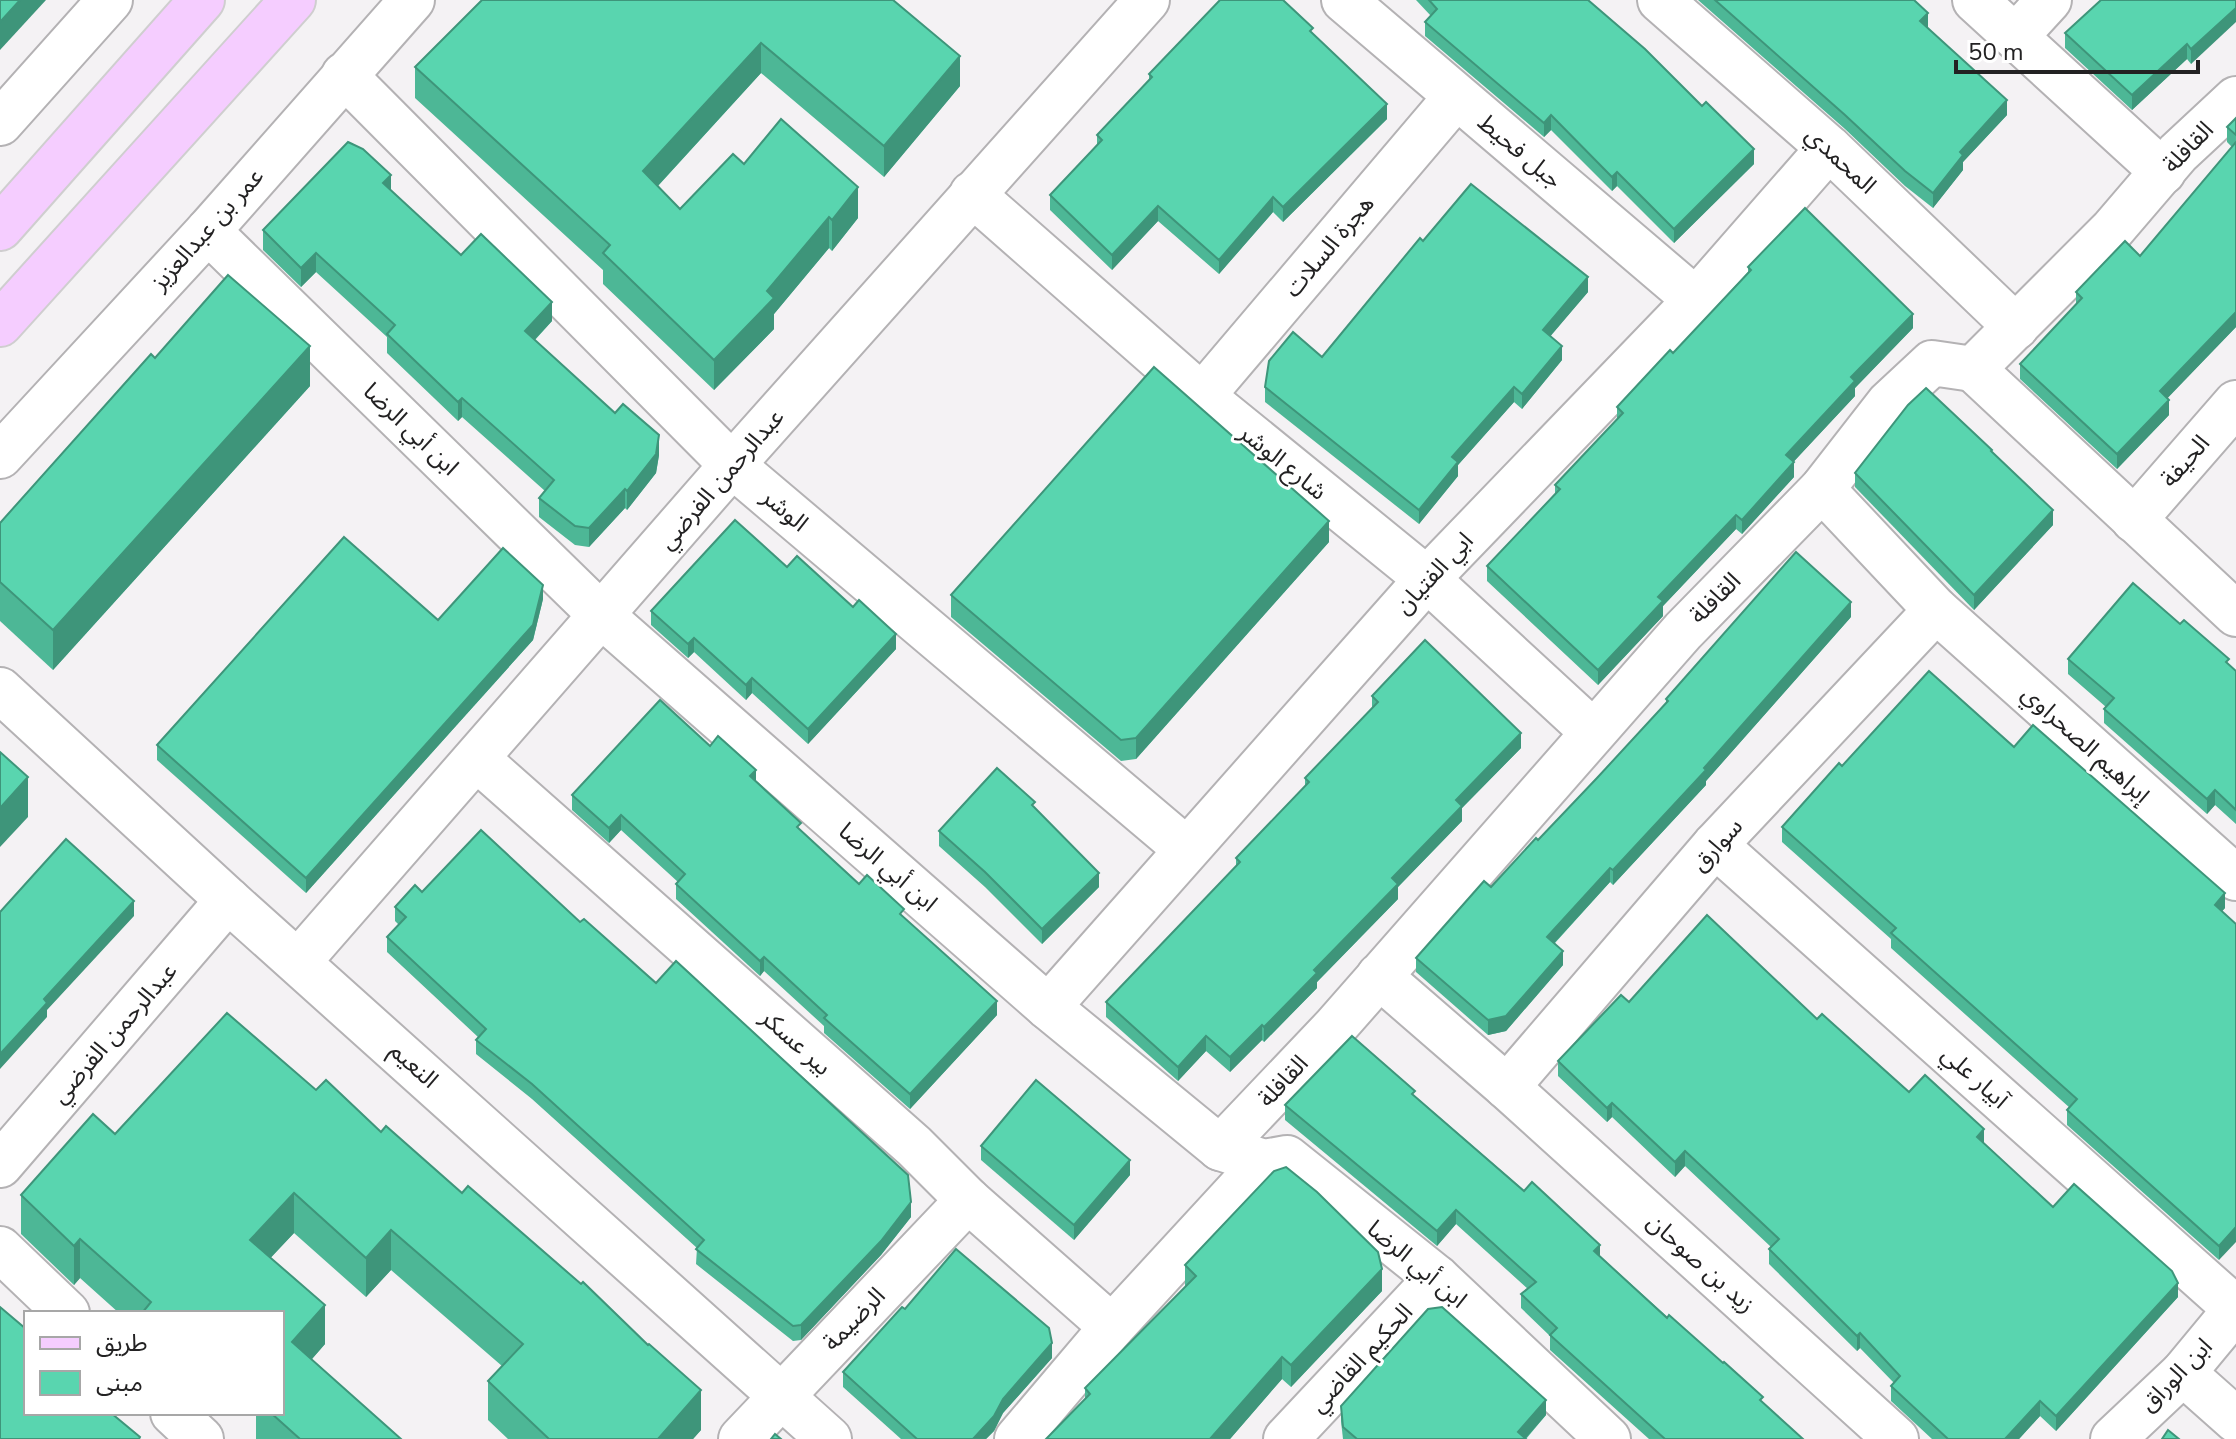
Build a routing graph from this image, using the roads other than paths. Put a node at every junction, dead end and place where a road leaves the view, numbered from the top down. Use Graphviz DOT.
graph roads {
  1 [pos="110,0"];
  2 [pos="202,0"];
  3 [pos="293,0"];
  4 [pos="412,0"];
  5 [pos="1147,0"];
  6 [pos="1344,0"];
  7 [pos="1660,0"];
  8 [pos="1975,0"];
  9 [pos="2049,0"];
  10 [pos="2016,36"];
  11 [pos="344,75"];
  12 [pos="1456,97"];
  13 [pos="2236,99"];
  14 [pos="5,108"];
  15 [pos="1829,148"];
  16 [pos="2163,172"];
  17 [pos="972,194"];
  18 [pos="0,228"];
  19 [pos="208,231"];
  20 [pos="1696,300"];
  21 [pos="0,324"];
  22 [pos="2016,327"];
  23 [pos="1973,369"];
  24 [pos="1202,396"];
  25 [pos="2236,403"];
  26 [pos="0,456"];
  27 [pos="732,465"];
  28 [pos="1822,489"];
  29 [pos="2134,520"];
  30 [pos="1427,579"];
  31 [pos="1936,610"];
  32 [pos="2236,614"];
  33 [pos="601,615"];
  34 [pos="0,690"];
  35 [pos="1593,732"];
  36 [pos="477,759"];
  37 [pos="1715,845"];
  38 [pos="1186,849"];
  39 [pos="2236,878"];
  40 [pos="228,900"];
  41 [pos="298,962"];
  42 [pos="1379,976"];
  43 [pos="1048,1007"];
  44 [pos="1507,1087"];
  45 [pos="1220,1148"];
  46 [pos="1264,1162"];
  47 [pos="0,1165"];
  48 [pos="968,1200"];
  49 [pos="0,1249"];
  50 [pos="1437,1278"];
  51 [pos="2236,1309"];
  52 [pos="65,1311"];
  53 [pos="1112,1327"];
  54 [pos="2183,1373"];
  55 [pos="782,1395"];
  56 [pos="175,1415"];
  57 [pos="2236,1420"];
  58 [pos="1294,1436"];
  59 [pos="201,1439"];
  60 [pos="741,1439"];
  61 [pos="829,1439"];
  62 [pos="1017,1439"];
  63 [pos="1608,1439"];
  64 [pos="1896,1439"];
  65 [pos="2113,1439"];
  1 -- 14 [label="street"];
  2 -- 18 [label="main road"];
  3 -- 21 [label="main road"];
  4 -- 11 [label="street, عمر بن عبدالعزيز"];
  5 -- 17 [label="street, عبدالرحمن الفرضي"];
  6 -- 12 [label="street, جبل فحيط"];
  7 -- 15 [label="street, المحمدي"];
  8 -- 10 [label="street"];
  9 -- 10 [label="street"];
  10 -- 16 [label="street"];
  11 -- 19 [label="street, عمر بن عبدالعزيز"];
  11 -- 27 [label="street, الوشر"];
  12 -- 20 [label="street, جبل فحيط"];
  12 -- 24 [label="street, هجرة السلات"];
  13 -- 16 [label="street, القافلة"];
  15 -- 20 [label="street, ابي الفتيان"];
  15 -- 22 [label="street, المحمدي"];
  16 -- 22 [label="street, القافلة"];
  17 -- 24 [label="street, شارع الوشر"];
  17 -- 27 [label="street, عبدالرحمن الفرضي"];
  19 -- 26 [label="street, عمر بن عبدالعزيز"];
  19 -- 33 [label="street, ابن أبي الرضا"];
  20 -- 30 [label="street, ابي الفتيان"];
  22 -- 23 [label="street, القافلة"];
  23 -- 28 [label="street, القافلة"];
  23 -- 29 [label="street"];
  24 -- 30 [label="street, شارع الوشر"];
  25 -- 29 [label="street, الحيفة"];
  27 -- 33 [label="street, عبدالرحمن الفرضي"];
  27 -- 38 [label="street, الوشر"];
  28 -- 31 [label="street, إبراهيم الصحراوي"];
  28 -- 35 [label="street, القافلة"];
  29 -- 32 [label="street"];
  30 -- 35 [label="street, شارع الوشر"];
  30 -- 38 [label="street, ابي الفتيان"];
  31 -- 37 [label="street, سوارق"];
  31 -- 39 [label="street, إبراهيم الصحراوي"];
  33 -- 36 [label="street, عبدالرحمن الفرضي"];
  33 -- 43 [label="street, ابن أبي الرضا"];
  34 -- 40 [label="street, النعيم"];
  35 -- 42 [label="street, القافلة"];
  36 -- 41 [label="street, عبدالرحمن الفرضي"];
  36 -- 48 [label="street, بير عسكر"];
  37 -- 44 [label="street, سوارق"];
  37 -- 51 [label="street, آبيار علي"];
  38 -- 43 [label="street, ابي الفتيان"];
  40 -- 41 [label="street, النعيم"];
  40 -- 47 [label="street, عبدالرحمن الفرضي"];
  41 -- 55 [label="street, النعيم"];
  42 -- 44 [label="street, زيد بن صوحان"];
  42 -- 45 [label="street, القافلة"];
  43 -- 45 [label="street, ابن أبي الرضا"];
  44 -- 64 [label="street, زيد بن صوحان"];
  45 -- 46 [label="street, ابن أبي الرضا"];
  46 -- 50 [label="street, ابن أبي الرضا"];
  46 -- 53 [label="street"];
  48 -- 53 [label="street, بير عسكر"];
  48 -- 55 [label="street, الرضيمة"];
  49 -- 52 [label="street"];
  50 -- 58 [label="street, الحكيم القاضي"];
  50 -- 63 [label="street, ابن أبي الرضا"];
  51 -- 54 [label="street, ابن الوراق"];
  53 -- 62 [label="street"];
  54 -- 57 [label="street"];
  54 -- 65 [label="street, ابن الوراق"];
  55 -- 60 [label="street, الرضيمة"];
  55 -- 61 [label="street, النعيم"];
  56 -- 59 [label="street"];
}
